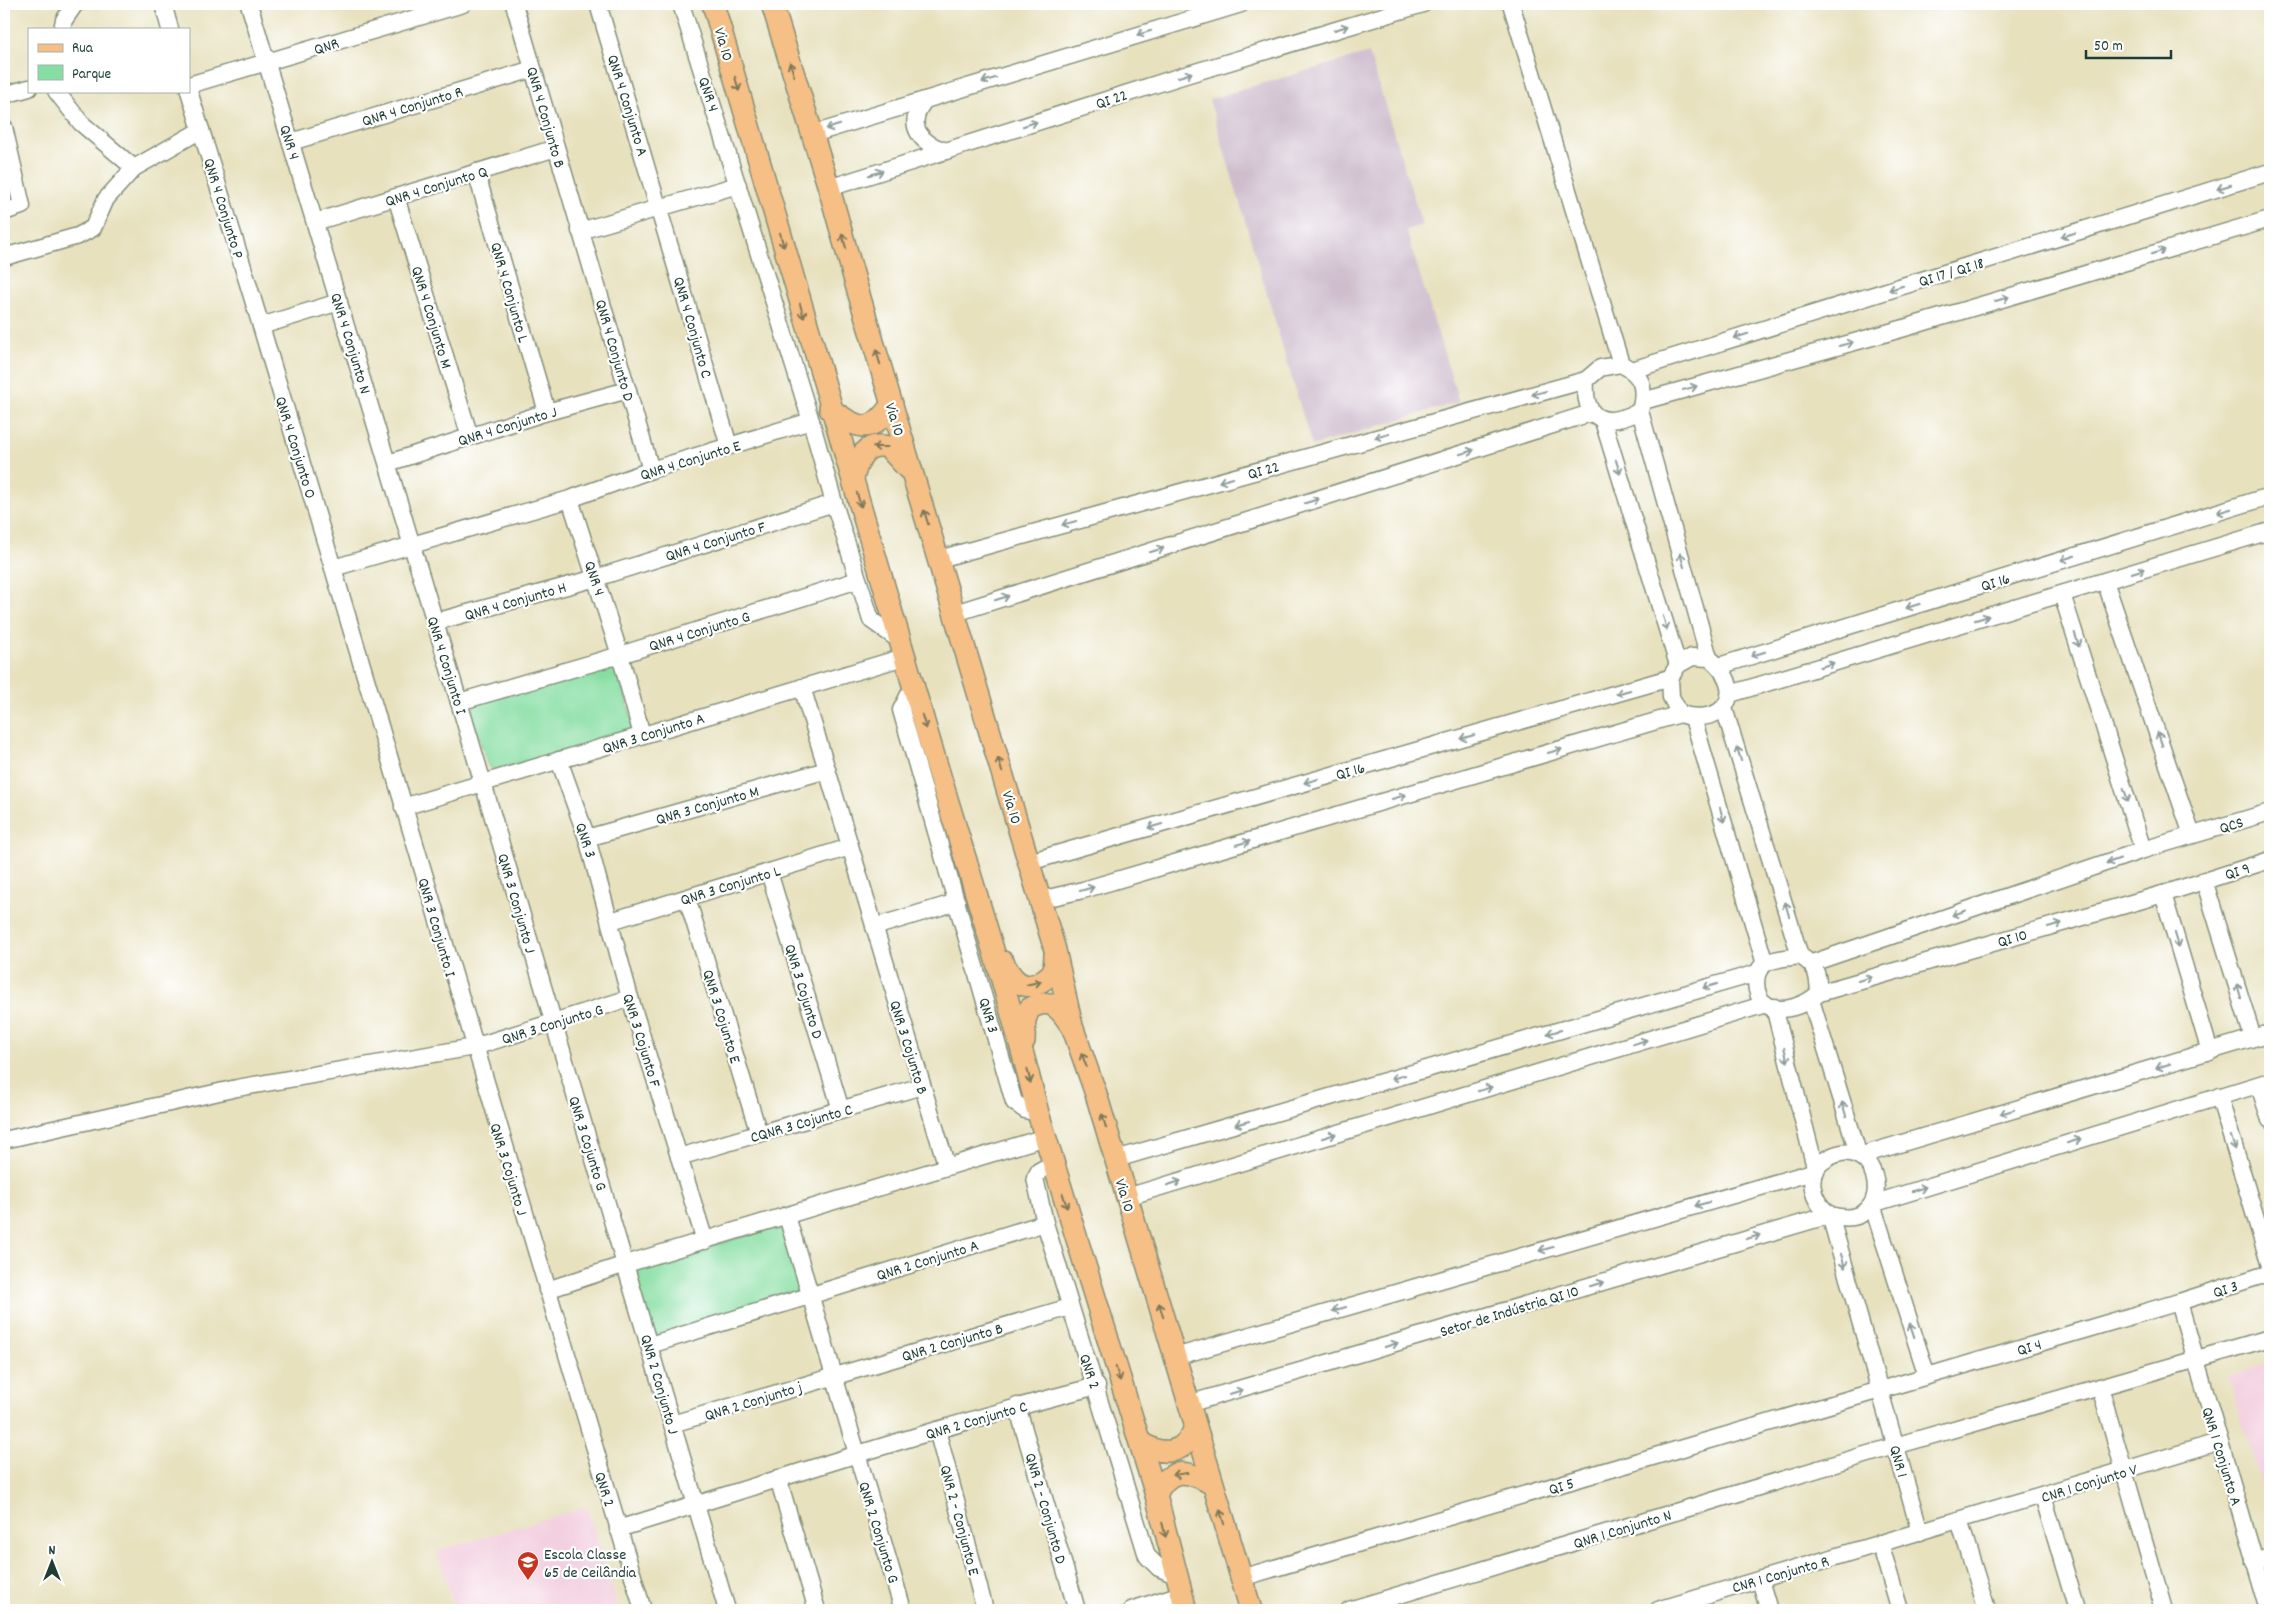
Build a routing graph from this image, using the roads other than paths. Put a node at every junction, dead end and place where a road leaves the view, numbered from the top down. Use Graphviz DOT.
graph roads {
  1 [pos="75,4"];
  2 [pos="163,4"];
  3 [pos="249,4"];
  4 [pos="463,4"];
  5 [pos="514,4"];
  6 [pos="598,4"];
  7 [pos="681,4"];
  8 [pos="713,4"];
  9 [pos="772,4"];
  10 [pos="1241,4"];
  11 [pos="1423,4"];
  12 [pos="1511,4"];
  13 [pos="62,28"];
  14 [pos="170,28"];
  15 [pos="267,62"];
  16 [pos="533,69"];
  17 [pos="190,84"];
  18 [pos="28,88"];
  19 [pos="57,92"];
  20 [pos="189,92"];
  21 [pos="4,95"];
  22 [pos="925,100"];
  23 [pos="4,127"];
  24 [pos="201,130"];
  25 [pos="813,134"];
  26 [pos="291,142"];
  27 [pos="556,148"];
  28 [pos="946,150"];
  29 [pos="134,168"];
  30 [pos="476,172"];
  31 [pos="2270,172"];
  32 [pos="738,185"];
  33 [pos="829,188"];
  34 [pos="396,197"];
  35 [pos="659,207"];
  36 [pos="4,212"];
  37 [pos="2270,219"];
  38 [pos="315,222"];
  39 [pos="580,231"];
  40 [pos="4,257"];
  41 [pos="339,302"];
  42 [pos="261,326"];
  43 [pos="1626,367"];
  44 [pos="1586,380"];
  45 [pos="628,390"];
  46 [pos="892,404"];
  47 [pos="1641,406"];
  48 [pos="830,409"];
  49 [pos="547,412"];
  50 [pos="1598,417"];
  51 [pos="811,422"];
  52 [pos="470,437"];
  53 [pos="729,446"];
  54 [pos="388,464"];
  55 [pos="651,470"];
  56 [pos="913,475"];
  57 [pos="853,478"];
  58 [pos="2270,496"];
  59 [pos="570,499"];
  60 [pos="834,502"];
  61 [pos="2270,532"];
  62 [pos="412,546"];
  63 [pos="939,559"];
  64 [pos="333,568"];
  65 [pos="596,578"];
  66 [pos="858,580"];
  67 [pos="2105,581"];
  68 [pos="2062,594"];
  69 [pos="955,613"];
  70 [pos="435,622"];
  71 [pos="902,648"];
  72 [pos="620,655"];
  73 [pos="1714,662"];
  74 [pos="1674,672"];
  75 [pos="913,687"];
  76 [pos="802,688"];
  77 [pos="1727,701"];
  78 [pos="459,702"];
  79 [pos="1687,716"];
  80 [pos="642,735"];
  81 [pos="559,760"];
  82 [pos="827,770"];
  83 [pos="483,783"];
  84 [pos="403,807"];
  85 [pos="2270,812"];
  86 [pos="2192,835"];
  87 [pos="587,838"];
  88 [pos="850,847"];
  89 [pos="2143,850"];
  90 [pos="2270,860"];
  91 [pos="1029,862"];
  92 [pos="769,872"];
  93 [pos="2204,880"];
  94 [pos="2163,894"];
  95 [pos="687,898"];
  96 [pos="1040,900"];
  97 [pos="958,902"];
  98 [pos="611,921"];
  99 [pos="986,925"];
  100 [pos="874,927"];
  101 [pos="1055,950"];
  102 [pos="1806,960"];
  103 [pos="1761,968"];
  104 [pos="1815,996"];
  105 [pos="630,998"];
  106 [pos="1770,1006"];
  107 [pos="552,1023"];
  108 [pos="1072,1026"];
  109 [pos="2270,1033"];
  110 [pos="2253,1038"];
  111 [pos="474,1047"];
  112 [pos="1023,1052"];
  113 [pos="2210,1052"];
  114 [pos="2264,1083"];
  115 [pos="922,1086"];
  116 [pos="2219,1096"];
  117 [pos="841,1110"];
  118 [pos="1038,1113"];
  119 [pos="2270,1120"];
  120 [pos="759,1134"];
  121 [pos="1046,1137"];
  122 [pos="4,1140"];
  123 [pos="1858,1156"];
  124 [pos="679,1157"];
  125 [pos="1116,1159"];
  126 [pos="1054,1163"];
  127 [pos="946,1167"];
  128 [pos="1816,1170"];
  129 [pos="1127,1196"];
  130 [pos="1872,1204"];
  131 [pos="1830,1215"];
  132 [pos="787,1216"];
  133 [pos="1045,1223"];
  134 [pos="2266,1240"];
  135 [pos="705,1241"];
  136 [pos="626,1264"];
  137 [pos="2270,1266"];
  138 [pos="2270,1273"];
  139 [pos="546,1290"];
  140 [pos="810,1295"];
  141 [pos="2179,1302"];
  142 [pos="1070,1307"];
  143 [pos="2270,1338"];
  144 [pos="650,1345"];
  145 [pos="1175,1357"];
  146 [pos="2195,1360"];
  147 [pos="834,1376"];
  148 [pos="1927,1376"];
  149 [pos="1097,1386"];
  150 [pos="2100,1387"];
  151 [pos="1880,1390"];
  152 [pos="1188,1404"];
  153 [pos="1017,1406"];
  154 [pos="672,1424"];
  155 [pos="1195,1428"];
  156 [pos="937,1430"];
  157 [pos="1140,1442"];
  158 [pos="2218,1442"];
  159 [pos="1895,1446"];
  160 [pos="857,1454"];
  161 [pos="2123,1471"];
  162 [pos="778,1478"];
  163 [pos="1212,1484"];
  164 [pos="1156,1495"];
  165 [pos="2042,1496"];
  166 [pos="696,1505"];
  167 [pos="1959,1520"];
  168 [pos="618,1529"];
  169 [pos="1920,1532"];
  170 [pos="1880,1544"];
  171 [pos="2262,1560"];
  172 [pos="1241,1578"];
  173 [pos="1760,1580"];
  174 [pos="1181,1593"];
  175 [pos="1678,1607"];
  176 [pos="643,1610"];
  177 [pos="727,1610"];
  178 [pos="817,1610"];
  179 [pos="904,1610"];
  180 [pos="985,1610"];
  181 [pos="1078,1610"];
  182 [pos="1131,1610"];
  183 [pos="1251,1610"];
  184 [pos="1349,1610"];
  185 [pos="1658,1610"];
  186 [pos="1769,1610"];
  187 [pos="1900,1610"];
  188 [pos="1987,1610"];
  189 [pos="2077,1610"];
  190 [pos="2164,1610"];
  191 [pos="2268,1610"];
  1 -- 13 [label="street"];
  2 -- 14 [label="street"];
  3 -- 15 [label="street, QNR 4"];
  4 -- 15 [label="street, QNR"];
  5 -- 16 [label="street, QNR 4 Conjunto B"];
  6 -- 35 [label="street, QNR 4 Conjunto A"];
  7 -- 32 [label="street, QNR 4"];
  8 -- 48 [label="main road, Via 10, one-way"];
  25 -- 9 [label="main road, Via 10, one-way"];
  10 -- 22 [label="street, one-way"];
  28 -- 11 [label="street, QI 22, one-way"];
  12 -- 43 [label="street"];
  15 -- 17 [label="street, QNR"];
  15 -- 26 [label="street, QNR 4"];
  16 -- 26 [label="street, QNR 4 Conjunto R"];
  16 -- 27 [label="street, QNR 4 Conjunto B"];
  18 -- 21 [label="street"];
  19 -- 29 [label="street"];
  20 -- 24 [label="street, QNR 4 Conjunto P"];
  22 -- 25 [label="street, one-way"];
  22 -- 28 [label="street"];
  23 -- 36 [label="street"];
  24 -- 29 [label="street"];
  24 -- 42 [label="street, QNR 4 Conjunto P"];
  25 -- 33 [label="main road, Via 10"];
  26 -- 38 [label="street, QNR 4"];
  27 -- 30 [label="street, QNR 4 Conjunto Q"];
  27 -- 39 [label="street, QNR 4 Conjunto B"];
  33 -- 28 [label="street, QI 22, one-way"];
  29 -- 40 [label="street"];
  30 -- 34 [label="street, QNR 4 Conjunto Q"];
  30 -- 49 [label="street, QNR 4 Conjunto L"];
  31 -- 43 [label="street, QI 17 / QI 18, one-way"];
  32 -- 35 [label="street"];
  32 -- 51 [label="street, QNR 4"];
  46 -- 33 [label="main road, Via 10, one-way"];
  34 -- 38 [label="street, QNR 4 Conjunto Q"];
  34 -- 52 [label="street, QNR 4 Conjunto M"];
  35 -- 39 [label="street"];
  35 -- 53 [label="street, QNR 4 Conjunto C"];
  47 -- 37 [label="street, one-way"];
  38 -- 41 [label="street, QNR 4 Conjunto N"];
  39 -- 45 [label="street, QNR 4 Conjunto D"];
  41 -- 42 [label="street"];
  41 -- 54 [label="street, QNR 4 Conjunto N"];
  42 -- 64 [label="street, QNR 4 Conjunto O"];
  43 -- 44 [label="street"];
  43 -- 47 [label="street"];
  44 -- 50 [label="street"];
  44 -- 63 [label="street, QI 22, one-way"];
  45 -- 49 [label="street, QNR 4 Conjunto J"];
  45 -- 55 [label="street, QNR 4 Conjunto D"];
  46 -- 48 [label="main road"];
  46 -- 56 [label="main road, Via 10"];
  47 -- 50 [label="street"];
  73 -- 47 [label="street, one-way"];
  48 -- 57 [label="main road, Via 10"];
  49 -- 52 [label="street, QNR 4 Conjunto J"];
  69 -- 50 [label="street, one-way"];
  50 -- 74 [label="street, one-way"];
  51 -- 53 [label="street, QNR 4 Conjunto E"];
  51 -- 60 [label="street, QNR 4"];
  52 -- 54 [label="street, QNR 4 Conjunto J"];
  53 -- 55 [label="street, QNR 4 Conjunto E"];
  54 -- 62 [label="street"];
  55 -- 59 [label="street, QNR 4 Conjunto E"];
  56 -- 57 [label="main road, one-way"];
  63 -- 56 [label="main road, Via 10, one-way"];
  57 -- 71 [label="main road, Via 10, one-way"];
  58 -- 73 [label="street, QI 16, one-way"];
  59 -- 62 [label="street"];
  59 -- 65 [label="street, QNR 4"];
  60 -- 65 [label="street, QNR 4 Conjunto F"];
  60 -- 66 [label="street, QNR 4"];
  67 -- 61 [label="street, one-way"];
  62 -- 64 [label="street"];
  62 -- 70 [label="street, QNR 4 Conjunto I"];
  63 -- 69 [label="main road, Via 10"];
  64 -- 84 [label="street"];
  65 -- 70 [label="street, QNR 4 Conjunto H"];
  65 -- 72 [label="street, QNR 4"];
  66 -- 71 [label="street, QNR 4"];
  66 -- 72 [label="street, QNR 4 Conjunto G"];
  67 -- 68 [label="street"];
  86 -- 67 [label="street, one-way"];
  77 -- 68 [label="street, one-way"];
  68 -- 89 [label="street, one-way"];
  91 -- 69 [label="main road, Via 10, one-way"];
  70 -- 78 [label="street, QNR 4 Conjunto I"];
  71 -- 75 [label="main road, Via 10"];
  71 -- 76 [label="street, QNR 3 Conjunto A"];
  72 -- 78 [label="street"];
  72 -- 80 [label="street"];
  73 -- 74 [label="street"];
  73 -- 77 [label="street"];
  74 -- 79 [label="street"];
  74 -- 91 [label="street, QI 16, one-way"];
  75 -- 97 [label="street, QNR 3"];
  75 -- 99 [label="main road, Via 10, one-way"];
  76 -- 80 [label="street, QNR 3 Conjunto A"];
  76 -- 82 [label="street"];
  77 -- 79 [label="street"];
  102 -- 77 [label="street, one-way"];
  78 -- 83 [label="street, QNR 4 Conjunto I"];
  96 -- 79 [label="street, one-way"];
  79 -- 103 [label="street, one-way"];
  80 -- 81 [label="street, QNR 3 Conjunto A"];
  81 -- 83 [label="street, QNR 3 Conjunto A"];
  81 -- 87 [label="street, QNR 3"];
  82 -- 87 [label="street, QNR 3 Conjunto M"];
  82 -- 88 [label="street"];
  83 -- 84 [label="street, QNR 3 Conjunto A"];
  83 -- 107 [label="street, QNR 3 Conjunto J"];
  84 -- 111 [label="street, QNR 3 Conjunto I"];
  85 -- 86 [label="street, QCS"];
  86 -- 89 [label="street, QCS"];
  87 -- 98 [label="street, QNR 3"];
  88 -- 92 [label="street, QNR 3 Conjunto L"];
  88 -- 100 [label="street"];
  89 -- 102 [label="street, QCS, one-way"];
  90 -- 93 [label="street, QI 9"];
  91 -- 96 [label="main road, Via 10"];
  92 -- 95 [label="street, QNR 3 Conjunto L"];
  92 -- 117 [label="street, QNR 3 Cojunto D"];
  93 -- 94 [label="street, QI 10"];
  110 -- 93 [label="street, one-way"];
  104 -- 94 [label="street, QI 10, one-way"];
  94 -- 113 [label="street, one-way"];
  95 -- 98 [label="street, QNR 3 Conjunto L"];
  95 -- 120 [label="street, QNR 3 Cojunto E"];
  96 -- 101 [label="main road, Via 10"];
  97 -- 100 [label="street"];
  97 -- 118 [label="street, QNR 3"];
  98 -- 105 [label="street, QNR 3 Cojunto F"];
  99 -- 101 [label="main road, one-way"];
  99 -- 112 [label="main road, Via 10"];
  100 -- 115 [label="street, QNR 3 Cojunto B"];
  101 -- 108 [label="main road, Via 10"];
  102 -- 103 [label="street"];
  102 -- 104 [label="street"];
  103 -- 106 [label="street"];
  103 -- 125 [label="street, one-way"];
  104 -- 106 [label="street"];
  123 -- 104 [label="street, one-way"];
  105 -- 107 [label="street, QNR 3 Conjunto G"];
  105 -- 124 [label="street, QNR 3 Cojunto F"];
  106 -- 128 [label="street, one-way"];
  129 -- 106 [label="street, one-way"];
  107 -- 111 [label="street, QNR 3 Conjunto G"];
  107 -- 136 [label="street, QNR 3 Cojunto G"];
  108 -- 112 [label="main road"];
  125 -- 108 [label="main road, Via 10, one-way"];
  109 -- 110 [label="street"];
  110 -- 113 [label="street"];
  111 -- 122 [label="street, QNR 3 Conjunto G"];
  111 -- 139 [label="street, QNR 3 Cojunto J"];
  112 -- 118 [label="main road, Via 10, one-way"];
  113 -- 123 [label="street, one-way"];
  114 -- 116 [label="street"];
  114 -- 119 [label="street"];
  115 -- 117 [label="street, CQNR 3 Cojunto C"];
  115 -- 127 [label="street, QNR 3 Cojunto B"];
  130 -- 116 [label="street, one-way"];
  116 -- 134 [label="street, one-way"];
  117 -- 120 [label="street, CQNR 3 Cojunto C"];
  118 -- 121 [label="main road, Via 10"];
  120 -- 124 [label="street, CQNR 3 Cojunto C"];
  121 -- 126 [label="main road, Via 10"];
  121 -- 127 [label="street"];
  123 -- 128 [label="street"];
  123 -- 130 [label="street"];
  124 -- 135 [label="street"];
  125 -- 129 [label="main road, Via 10"];
  126 -- 133 [label="street, QNR 2"];
  126 -- 157 [label="main road, Via 10, one-way"];
  127 -- 132 [label="street"];
  128 -- 131 [label="street"];
  128 -- 145 [label="street, one-way"];
  145 -- 129 [label="main road, Via 10, one-way"];
  130 -- 131 [label="street"];
  148 -- 130 [label="street, one-way"];
  131 -- 151 [label="street, QNR 1, one-way"];
  152 -- 131 [label="street, Setor de Indústria QI 10, one-way"];
  132 -- 135 [label="street"];
  132 -- 140 [label="street"];
  133 -- 140 [label="street, QNR 2 Conjunto A"];
  133 -- 142 [label="street, QNR 2"];
  134 -- 137 [label="street"];
  135 -- 136 [label="street"];
  136 -- 139 [label="street"];
  136 -- 144 [label="street, QNR 2 Conjunto J"];
  138 -- 141 [label="street, QI 3"];
  139 -- 168 [label="street, QNR 2"];
  140 -- 144 [label="street"];
  140 -- 147 [label="street"];
  141 -- 146 [label="street, QNR 1 Conjunto A"];
  141 -- 148 [label="street, QI 4"];
  142 -- 147 [label="street, QNR 2 Conjunto B"];
  142 -- 149 [label="street, QNR 2"];
  143 -- 146 [label="street, QNR 1 Conjunto N"];
  144 -- 154 [label="street, QNR 2 Conjunto J"];
  145 -- 152 [label="main road, Via 10"];
  146 -- 150 [label="street, QNR 1 Conjunto N"];
  146 -- 158 [label="street, QNR 1 Conjunto A"];
  147 -- 154 [label="street, QNR 2 Conjunto j"];
  147 -- 160 [label="street"];
  148 -- 151 [label="street, QI 4"];
  149 -- 153 [label="street, QNR 2 Conjunto C"];
  149 -- 174 [label="street, QNR 2"];
  150 -- 159 [label="street, QNR 1 Conjunto N"];
  150 -- 161 [label="street"];
  151 -- 159 [label="street, QNR 1"];
  151 -- 172 [label="street, QI 5"];
  152 -- 155 [label="main road, Via 10"];
  153 -- 156 [label="street, QNR 2 Conjunto C"];
  153 -- 181 [label="street, QNR 2 - Conjunto D"];
  154 -- 166 [label="street, QNR 2 Conjunto J"];
  155 -- 157 [label="main road"];
  155 -- 163 [label="main road, Via 10"];
  156 -- 160 [label="street, QNR 2 Conjunto C"];
  156 -- 180 [label="street, QNR 2 - Conjunto E"];
  157 -- 164 [label="main road, Via 10"];
  158 -- 161 [label="street, CNR 1 Conjunto V"];
  158 -- 171 [label="street, QNR 1 Conjunto A"];
  159 -- 169 [label="street, QNR 1"];
  159 -- 184 [label="street, QNR 1 Conjunto N"];
  160 -- 162 [label="street, QNR 2"];
  160 -- 179 [label="street, QNR 2 Conjunto G"];
  161 -- 165 [label="street, CNR 1 Conjunto V"];
  161 -- 190 [label="street"];
  162 -- 166 [label="street, QNR 2"];
  162 -- 178 [label="street"];
  163 -- 164 [label="main road, one-way"];
  172 -- 163 [label="main road, Via 10, one-way"];
  164 -- 174 [label="main road, Via 10, one-way"];
  165 -- 167 [label="street, CNR 1 Conjunto V"];
  165 -- 189 [label="street"];
  166 -- 168 [label="street, QNR 2"];
  166 -- 177 [label="street, QNR 2 Conjunto J"];
  167 -- 169 [label="street"];
  167 -- 188 [label="street"];
  168 -- 176 [label="street"];
  169 -- 170 [label="street"];
  170 -- 173 [label="street, CNR 1 Conjunto R"];
  170 -- 187 [label="street"];
  171 -- 191 [label="street, QNR 1 Conjunto A"];
  172 -- 183 [label="main road, Via 10"];
  173 -- 175 [label="street, CNR 1 Conjunto R"];
  173 -- 186 [label="street"];
  174 -- 182 [label="street"];
  175 -- 185 [label="street, CNR 1 Conjunto R"];
}
